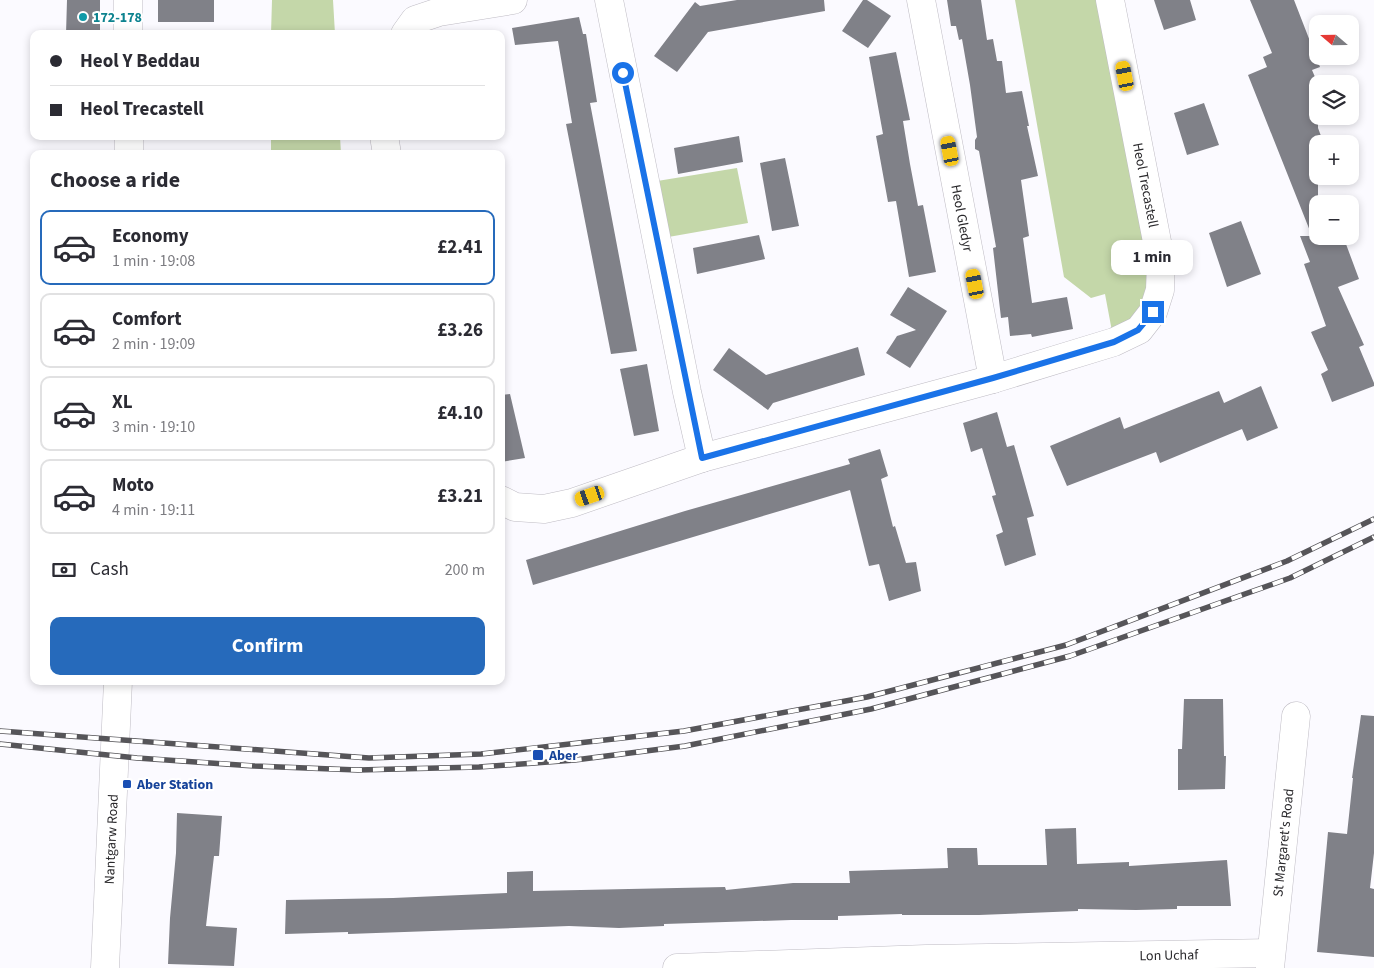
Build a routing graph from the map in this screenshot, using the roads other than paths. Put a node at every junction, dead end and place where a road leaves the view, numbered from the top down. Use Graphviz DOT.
graph roads {
  1 [pos="128,0"];
  2 [pos="513,0"];
  3 [pos="609,0"];
  4 [pos="921,0"];
  5 [pos="1110,0"];
  6 [pos="128,30"];
  7 [pos="408,30"];
  8 [pos="993,378"];
  9 [pos="702,458"];
  10 [pos="505,502"];
  11 [pos="118,685"];
  12 [pos="1296,716"];
  13 [pos="1270,960"];
  14 [pos="106,968"];
  15 [pos="677,968"];
  1 -- 6 [label="street"];
  2 -- 7 [label="street"];
  3 -- 9 [label="street"];
  4 -- 8 [label="street, Heol Gledyr"];
  5 -- 8 [label="street, Heol Trecastell"];
  8 -- 9 [label="street, Heol Trecastell"];
  9 -- 10 [label="street, Heol Trecastell"];
  11 -- 14 [label="street, Nantgarw Road"];
  12 -- 13 [label="street, St Margaret's Road"];
  13 -- 15 [label="street, Lon Uchaf"];
}
